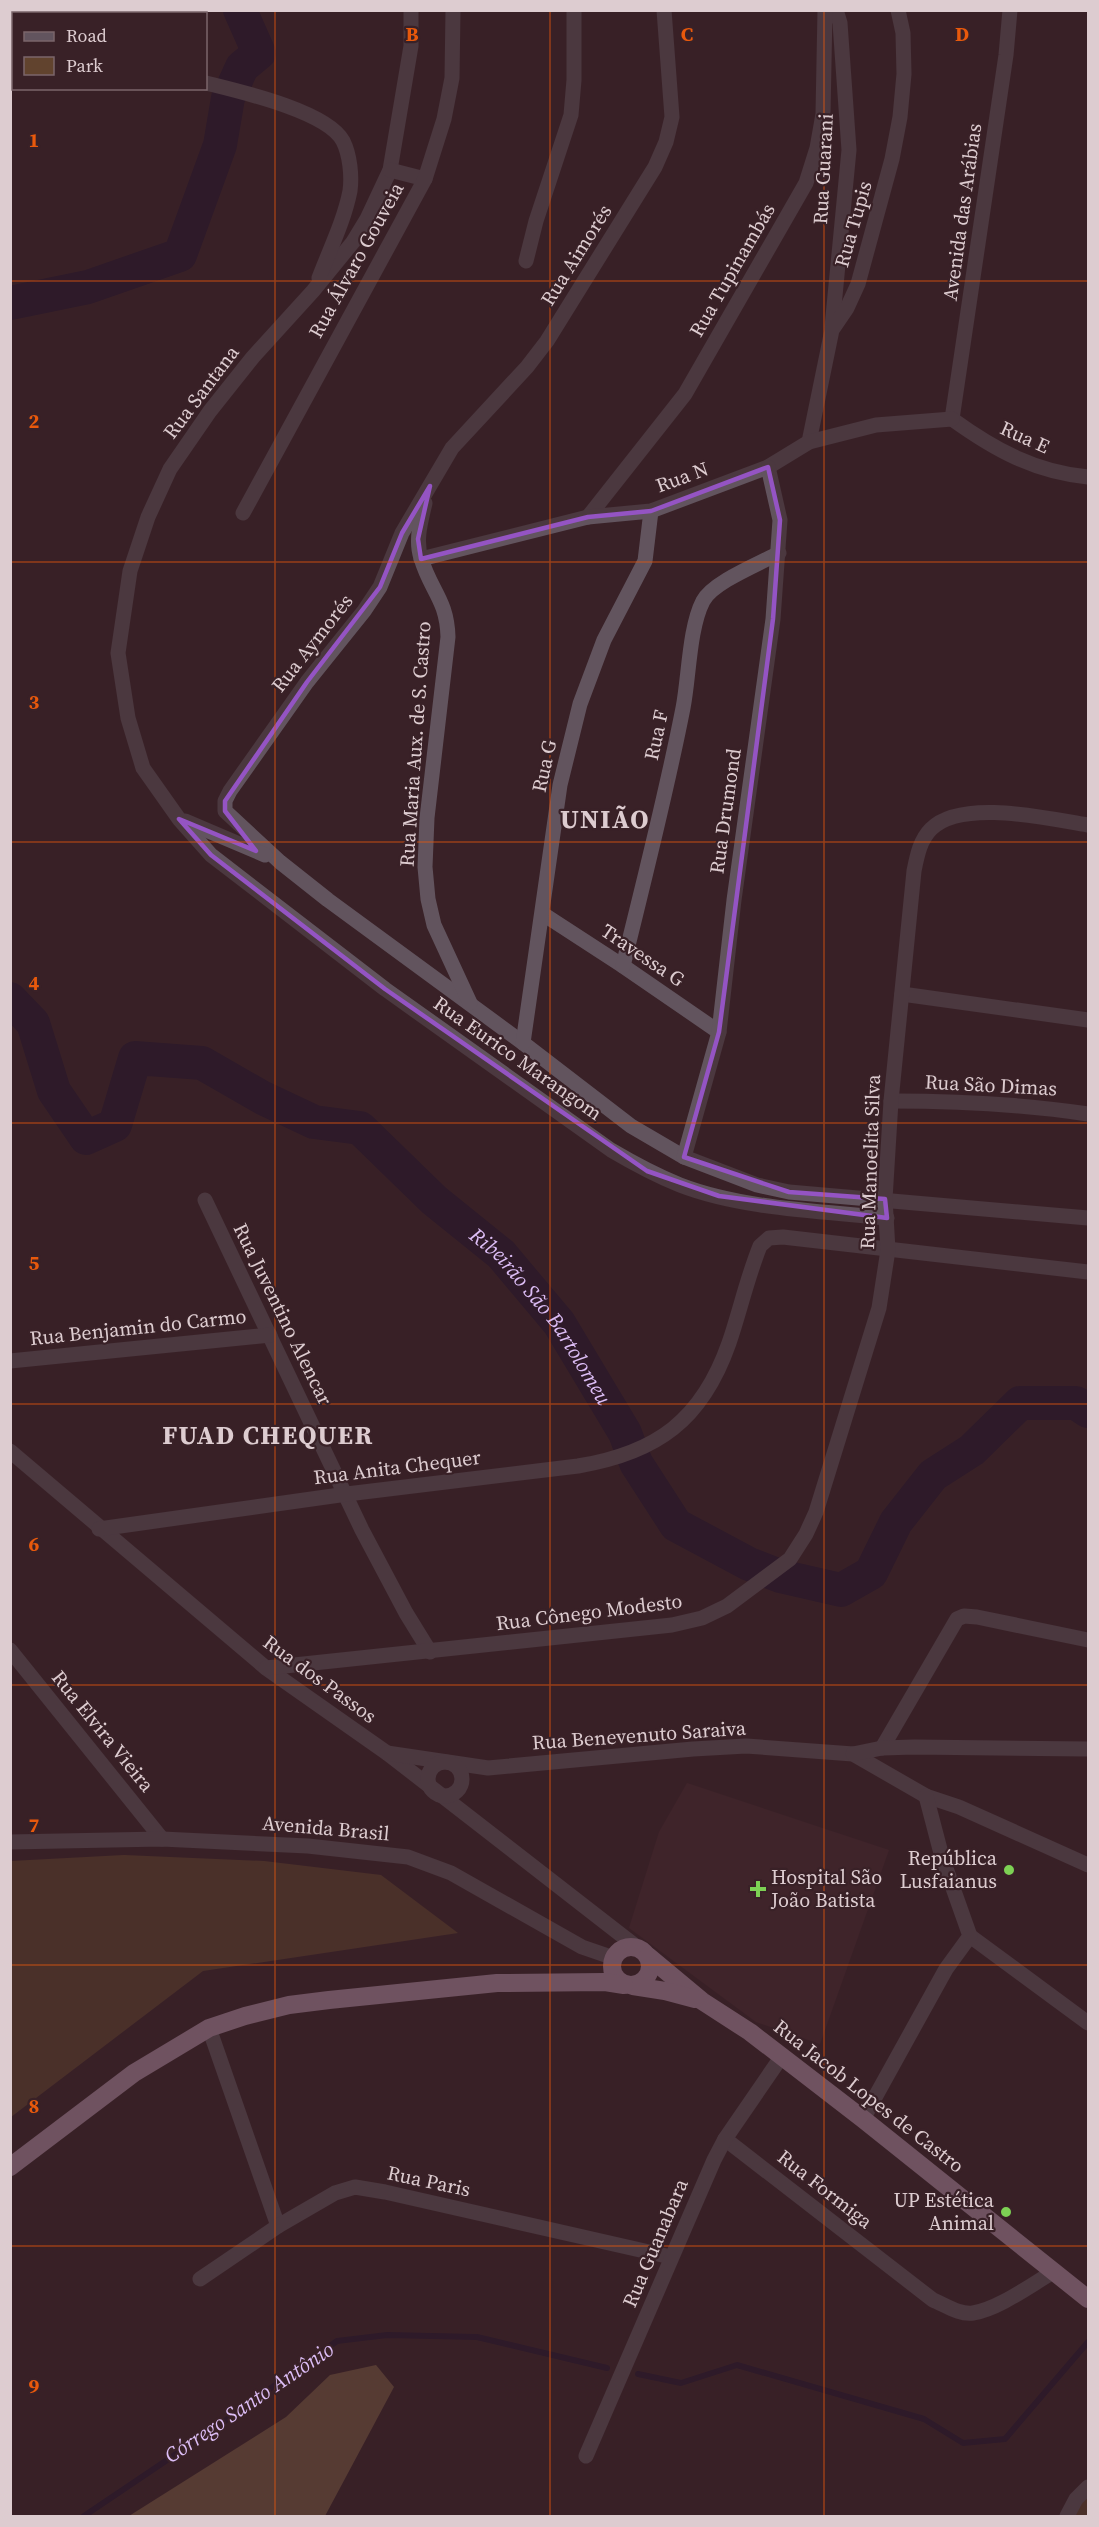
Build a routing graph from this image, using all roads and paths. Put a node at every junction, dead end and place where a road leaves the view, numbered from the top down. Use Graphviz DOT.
graph roads {
  1 [pos="411,10"];
  2 [pos="453,10"];
  3 [pos="574,10"];
  4 [pos="663,10"];
  5 [pos="825,10"];
  6 [pos="836,10"];
  7 [pos="898,10"];
  8 [pos="1010,10"];
  9 [pos="211,84"];
  10 [pos="390,170"];
  11 [pos="425,179"];
  12 [pos="526,261"];
  13 [pos="313,291"];
  14 [pos="832,330"];
  15 [pos="952,418"];
  16 [pos="809,442"];
  17 [pos="768,467"];
  18 [pos="1089,477"];
  19 [pos="430,486"];
  20 [pos="651,511"];
  21 [pos="243,513"];
  22 [pos="588,517"];
  23 [pos="779,553"];
  24 [pos="421,559"];
  25 [pos="179,819"];
  26 [pos="231,819"];
  27 [pos="1089,825"];
  28 [pos="280,861"];
  29 [pos="543,914"];
  30 [pos="623,966"];
  31 [pos="902,994"];
  32 [pos="471,1005"];
  33 [pos="1089,1020"];
  34 [pos="719,1032"];
  35 [pos="523,1043"];
  36 [pos="891,1101"];
  37 [pos="1089,1114"];
  38 [pos="684,1157"];
  39 [pos="885,1199"];
  40 [pos="205,1200"];
  41 [pos="887,1218"];
  42 [pos="1089,1218"];
  43 [pos="888,1250"];
  44 [pos="1089,1272"];
  45 [pos="270,1335"];
  46 [pos="10,1361"];
  47 [pos="10,1451"];
  48 [pos="347,1494"];
  49 [pos="816,1512"];
  50 [pos="99,1529"];
  51 [pos="1089,1640"];
  52 [pos="10,1650"];
  53 [pos="430,1652"];
  54 [pos="266,1668"];
  55 [pos="882,1748"];
  56 [pos="1089,1749"];
  57 [pos="387,1753"];
  58 [pos="853,1754"];
  59 [pos="449,1763"];
  60 [pos="488,1768"];
  61 [pos="460,1786"];
  62 [pos="436,1794"];
  63 [pos="927,1796"];
  64 [pos="471,1819"];
  65 [pos="162,1839"];
  66 [pos="10,1842"];
  67 [pos="1089,1865"];
  68 [pos="970,1936"];
  69 [pos="627,1955"];
  70 [pos="575,1983"];
  71 [pos="629,1985"];
  72 [pos="702,2001"];
  73 [pos="1089,2023"];
  74 [pos="209,2028"];
  75 [pos="782,2056"];
  76 [pos="863,2119"];
  77 [pos="725,2139"];
  78 [pos="10,2167"];
  79 [pos="278,2226"];
  80 [pos="671,2257"];
  81 [pos="1055,2271"];
  82 [pos="200,2279"];
  83 [pos="1089,2299"];
  84 [pos="586,2456"];
  85 [pos="1089,2487"];
  86 [pos="1067,2517"];
  1 -- 10 [label="street, Rua Santana"];
  2 -- 11 [label="street, Rua Álvaro Gouveia"];
  3 -- 12 [label="street"];
  4 -- 19 [label="street, Rua Aimorés"];
  5 -- 22 [label="street, Rua Tupinambás"];
  6 -- 14 [label="street, Rua Guarani"];
  7 -- 14 [label="street, Rua Tupis"];
  8 -- 15 [label="street, Avenida das Arábias"];
  9 -- 13 [label="street"];
  10 -- 11 [label="street"];
  10 -- 13 [label="street, Rua Santana"];
  11 -- 21 [label="street, Rua Álvaro Gouveia"];
  13 -- 25 [label="street, Rua Santana"];
  14 -- 16 [label="street, Rua Tupis"];
  15 -- 16 [label="street, Rua N"];
  15 -- 18 [label="street, Rua E"];
  16 -- 17 [label="street, Rua N"];
  17 -- 20 [label="street, Rua N"];
  17 -- 23 [label="street, Rua Drumond"];
  19 -- 24 [label="street, Rua Maria Aux. de S. Castro"];
  19 -- 26 [label="street, Rua Aymorés"];
  20 -- 22 [label="street, Rua N"];
  20 -- 29 [label="street, Rua G"];
  22 -- 24 [label="street, Rua N"];
  23 -- 30 [label="street, Rua F"];
  23 -- 34 [label="street, Rua Drumond"];
  24 -- 32 [label="street, Rua Maria Aux. de S. Castro"];
  25 -- 28 [label="street"];
  25 -- 41 [label="street, Rua Eurico Marangom"];
  26 -- 28 [label="street, Rua Eurico Marangom"];
  27 -- 31 [label="street, Rua Manoelita Silva"];
  28 -- 32 [label="street, Rua Eurico Marangom"];
  29 -- 30 [label="street, Travessa G"];
  29 -- 35 [label="street, Rua G"];
  30 -- 34 [label="street, Travessa G"];
  31 -- 33 [label="street"];
  31 -- 36 [label="street, Rua Manoelita Silva"];
  32 -- 35 [label="street, Rua Eurico Marangom"];
  34 -- 38 [label="street, Rua Drumond"];
  35 -- 38 [label="street, Rua Eurico Marangom"];
  36 -- 37 [label="street, Rua São Dimas"];
  36 -- 39 [label="street, Rua Manoelita Silva"];
  38 -- 39 [label="street, Rua Eurico Marangom"];
  39 -- 41 [label="street, Rua Manoelita Silva"];
  39 -- 42 [label="street, Rua Eurico Marangom"];
  40 -- 45 [label="street, Rua Juventino Alencar"];
  41 -- 43 [label="street, Rua Manoelita Silva"];
  43 -- 44 [label="street"];
  43 -- 48 [label="street, Rua Anita Chequer"];
  43 -- 49 [label="street, Rua Manoelita Silva"];
  45 -- 46 [label="street, Rua Benjamin do Carmo"];
  45 -- 48 [label="street, Rua Juventino Alencar"];
  47 -- 50 [label="street, Rua dos Passos"];
  48 -- 50 [label="street, Rua Anita Chequer"];
  48 -- 53 [label="street, Rua Juventino Alencar"];
  49 -- 53 [label="street, Rua Cônego Modesto"];
  50 -- 54 [label="street, Rua dos Passos"];
  51 -- 55 [label="street"];
  52 -- 65 [label="street, Rua Elvira Vieira"];
  53 -- 54 [label="street"];
  54 -- 57 [label="street, Rua dos Passos"];
  55 -- 56 [label="street"];
  55 -- 58 [label="street"];
  57 -- 59 [label="street"];
  57 -- 62 [label="street, Rua dos Passos"];
  58 -- 60 [label="street, Rua Benevenuto Saraiva"];
  58 -- 63 [label="street, Rua Benevenuto Saraiva"];
  59 -- 60 [label="street"];
  59 -- 61 [label="street"];
  59 -- 62 [label="street"];
  60 -- 61 [label="street"];
  61 -- 62 [label="street"];
  61 -- 64 [label="street"];
  62 -- 64 [label="street, Rua dos Passos"];
  63 -- 67 [label="street, Rua Benevenuto Saraiva"];
  63 -- 68 [label="street"];
  64 -- 69 [label="street, Rua dos Passos"];
  65 -- 66 [label="street, Avenida Brasil"];
  65 -- 69 [label="street, Avenida Brasil"];
  68 -- 73 [label="street"];
  68 -- 76 [label="street"];
  69 -- 70 [label="highway"];
  69 -- 71 [label="highway"];
  69 -- 71 [label="highway"];
  69 -- 72 [label="highway, Rua Jacob Lopes de Castro"];
  70 -- 71 [label="highway, Rua Jacob Lopes de Castro"];
  70 -- 74 [label="highway, Rua Jacob Lopes de Castro"];
  71 -- 72 [label="highway, Rua Jacob Lopes de Castro"];
  72 -- 75 [label="highway, Rua Jacob Lopes de Castro"];
  74 -- 78 [label="highway, Rua Jacob Lopes de Castro"];
  74 -- 79 [label="street"];
  75 -- 76 [label="highway, Rua Jacob Lopes de Castro"];
  75 -- 77 [label="street, Rua Guanabara"];
  76 -- 81 [label="highway, Rua Jacob Lopes de Castro"];
  77 -- 80 [label="street, Rua Guanabara"];
  77 -- 81 [label="street, Rua Formiga"];
  79 -- 80 [label="street, Rua Paris"];
  79 -- 82 [label="street, Rua Paris"];
  80 -- 84 [label="street, Rua Guanabara"];
  81 -- 83 [label="highway, Rua Jacob Lopes de Castro"];
  85 -- 86 [label="street"];
}
